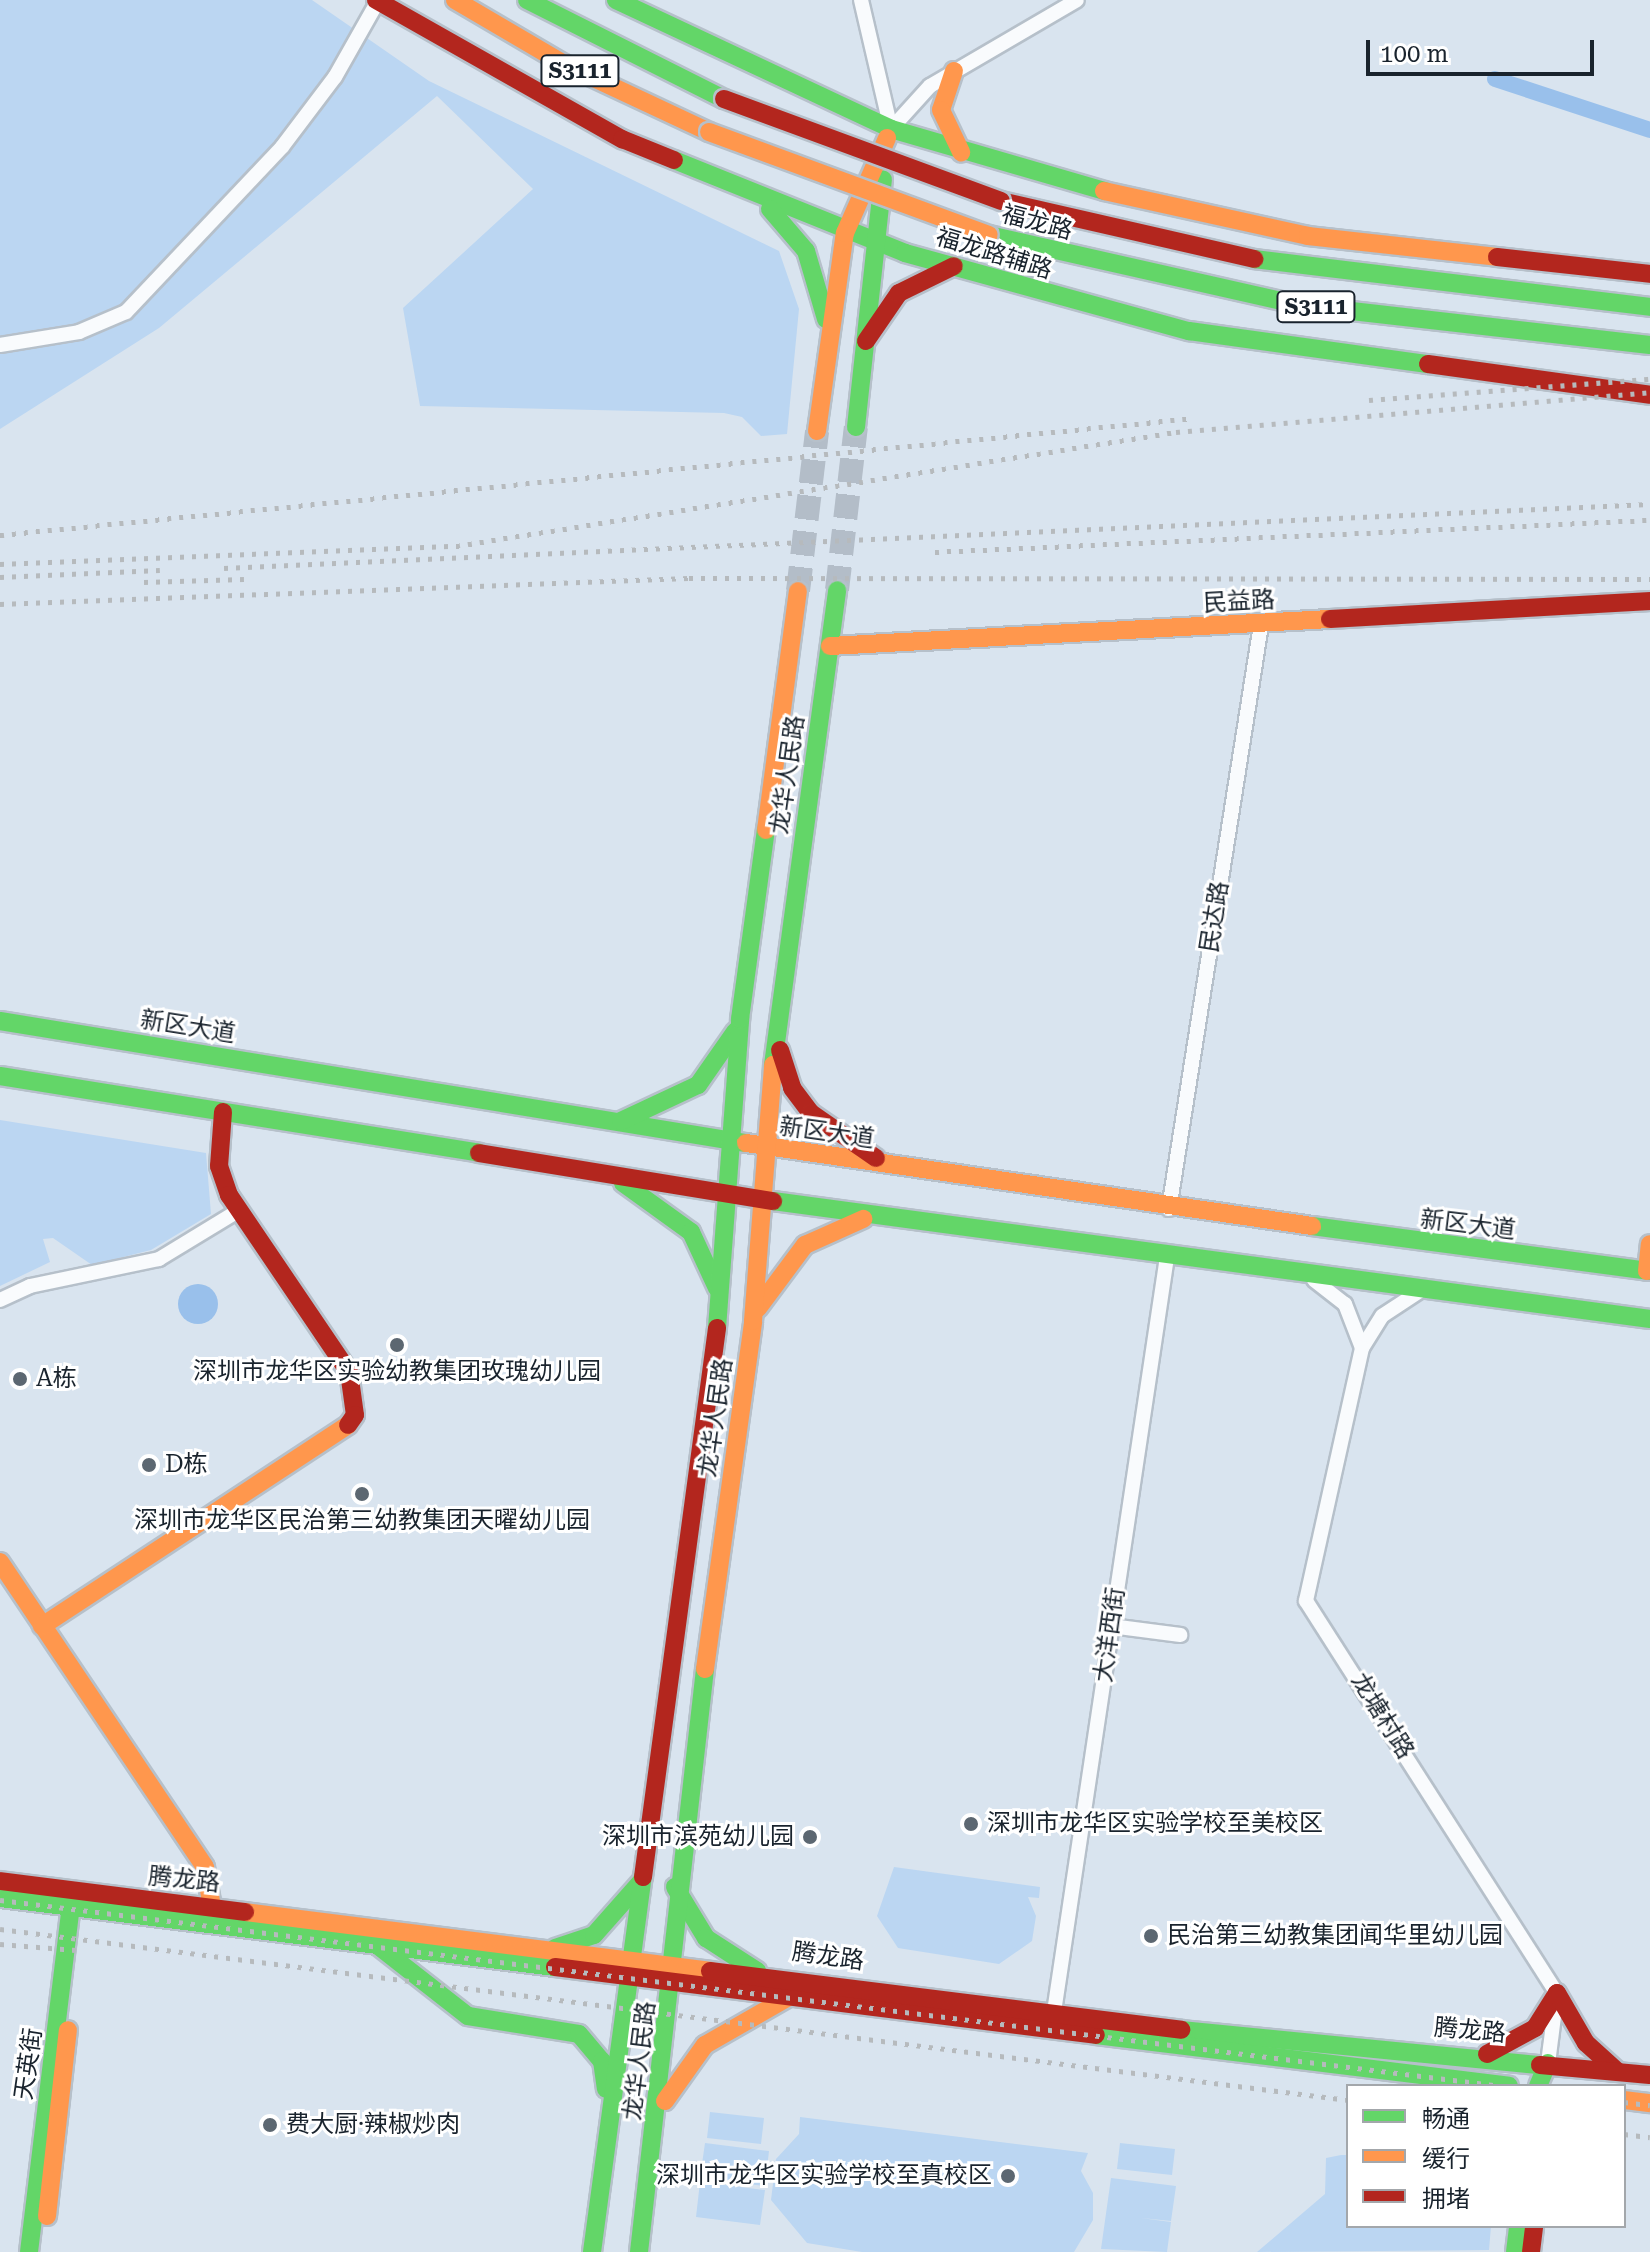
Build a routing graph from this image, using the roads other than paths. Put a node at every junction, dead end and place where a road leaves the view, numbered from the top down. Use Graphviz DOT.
graph roads {
  1 [pos="455,0"];
  2 [pos="527,0"];
  3 [pos="616,0"];
  4 [pos="861,0"];
  5 [pos="1077,0"];
  6 [pos="377,1"];
  7 [pos="954,71"];
  8 [pos="891,129"];
  9 [pos="961,152"];
  10 [pos="755,197"];
  11 [pos="845,233"];
  12 [pos="873,242"];
  13 [pos="954,266"];
  14 [pos="1650,274"];
  15 [pos="1650,307"];
  16 [pos="828,327"];
  17 [pos="866,343"];
  18 [pos="0,345"];
  19 [pos="1650,345"];
  20 [pos="1650,395"];
  21 [pos="856,427"];
  22 [pos="817,431"];
  23 [pos="837,590"];
  24 [pos="798,591"];
  25 [pos="1650,601"];
  26 [pos="1261,625"];
  27 [pos="830,646"];
  28 [pos="740,1019"];
  29 [pos="0,1021"];
  30 [pos="776,1027"];
  31 [pos="0,1076"];
  32 [pos="223,1112"];
  33 [pos="606,1122"];
  34 [pos="731,1141"];
  35 [pos="765,1148"];
  36 [pos="900,1168"];
  37 [pos="599,1173"];
  38 [pos="730,1193"];
  39 [pos="764,1199"];
  40 [pos="1169,1209"];
  41 [pos="238,1211"];
  42 [pos="878,1217"];
  43 [pos="1650,1244"];
  44 [pos="1167,1257"];
  45 [pos="1649,1271"];
  46 [pos="1298,1274"];
  47 [pos="1420,1291"];
  48 [pos="0,1300"];
  49 [pos="719,1310"];
  50 [pos="1650,1319"];
  51 [pos="753,1321"];
  52 [pos="1362,1348"];
  53 [pos="0,1562"];
  54 [pos="42,1626"];
  55 [pos="1111,1626"];
  56 [pos="1180,1635"];
  57 [pos="642,1877"];
  58 [pos="0,1881"];
  59 [pos="675,1887"];
  60 [pos="0,1898"];
  61 [pos="71,1907"];
  62 [pos="212,1907"];
  63 [pos="377,1945"];
  64 [pos="555,1948"];
  65 [pos="632,1957"];
  66 [pos="676,1963"];
  67 [pos="757,1971"];
  68 [pos="65,1978"];
  69 [pos="629,1978"];
  70 [pos="674,1984"];
  71 [pos="1557,1993"];
  72 [pos="787,1998"];
  73 [pos="1054,2012"];
  74 [pos="1483,2055"];
  75 [pos="1548,2063"];
  76 [pos="1617,2071"];
  77 [pos="1650,2075"];
  78 [pos="1449,2082"];
  79 [pos="1479,2084"];
  80 [pos="1539,2084"];
  81 [pos="1551,2084"];
  82 [pos="657,2126"];
  83 [pos="609,2129"];
  84 [pos="1518,2228"];
  85 [pos="1534,2228"];
  86 [pos="29,2252"];
  87 [pos="42,2252"];
  88 [pos="592,2252"];
  89 [pos="639,2252"];
  90 [pos="1515,2252"];
  91 [pos="1531,2252"];
  1 -- 19 [label="main road, 福龙路 / S3111, bridge"];
  2 -- 15 [label="main road, 福龙路 / S3111, bridge"];
  3 -- 8 [label="main road"];
  4 -- 8 [label="street"];
  5 -- 7 [label="street"];
  6 -- 10 [label="main road, 福龙路辅路"];
  6 -- 18 [label="street"];
  7 -- 8 [label="street"];
  7 -- 9 [label="main road"];
  8 -- 9 [label="main road"];
  8 -- 11 [label="main road"];
  8 -- 12 [label="main road"];
  9 -- 14 [label="main road"];
  10 -- 11 [label="main road, 福龙路辅路"];
  10 -- 16 [label="main road"];
  11 -- 12 [label="main road, 福龙路辅路"];
  11 -- 16 [label="main road"];
  12 -- 13 [label="main road, 福龙路辅路"];
  12 -- 17 [label="main road"];
  13 -- 17 [label="main road"];
  13 -- 20 [label="main road, 福龙路辅路"];
  16 -- 22 [label="main road"];
  17 -- 21 [label="main road"];
  23 -- 27 [label="main road, 龙华人民路"];
  24 -- 28 [label="main road, 龙华人民路"];
  25 -- 26 [label="main road, 民益路"];
  26 -- 27 [label="main road, 民益路"];
  26 -- 40 [label="street, 民达路"];
  27 -- 30 [label="main road, 龙华人民路"];
  28 -- 33 [label="main road"];
  28 -- 34 [label="main road, 龙华人民路"];
  29 -- 33 [label="main road, 新区大道"];
  30 -- 35 [label="main road, 龙华人民路"];
  30 -- 36 [label="main road"];
  31 -- 32 [label="main road"];
  32 -- 37 [label="main road"];
  32 -- 41 [label="main road"];
  33 -- 34 [label="main road, 新区大道"];
  34 -- 35 [label="main road, 新区大道"];
  34 -- 38 [label="main road, 龙华人民路"];
  35 -- 36 [label="main road, 新区大道"];
  35 -- 39 [label="main road, 龙华人民路"];
  36 -- 40 [label="main road, 新区大道"];
  37 -- 38 [label="main road"];
  37 -- 49 [label="main road"];
  38 -- 39 [label="main road"];
  38 -- 49 [label="main road, 龙华人民路"];
  39 -- 42 [label="main road"];
  39 -- 51 [label="main road, 龙华人民路"];
  40 -- 45 [label="main road, 新区大道"];
  41 -- 48 [label="street"];
  41 -- 54 [label="main road"];
  42 -- 44 [label="main road"];
  42 -- 51 [label="main road"];
  43 -- 45 [label="main road"];
  44 -- 46 [label="main road"];
  44 -- 55 [label="street, 大洋西街"];
  46 -- 47 [label="main road"];
  46 -- 52 [label="street"];
  47 -- 50 [label="main road"];
  47 -- 52 [label="street, 龙塘村路"];
  49 -- 57 [label="main road, 龙华人民路"];
  51 -- 59 [label="main road, 龙华人民路"];
  52 -- 71 [label="street, 龙塘村路"];
  53 -- 54 [label="main road"];
  54 -- 62 [label="main road"];
  55 -- 56 [label="street"];
  55 -- 73 [label="street, 大洋西街"];
  57 -- 64 [label="main road"];
  57 -- 65 [label="main road, 龙华人民路"];
  58 -- 62 [label="main road, 腾龙路"];
  59 -- 66 [label="main road, 龙华人民路"];
  59 -- 67 [label="main road"];
  60 -- 61 [label="main road, 腾龙路"];
  61 -- 63 [label="main road, 腾龙路"];
  61 -- 68 [label="main road, 天英街"];
  62 -- 64 [label="main road, 腾龙路"];
  63 -- 69 [label="main road, 腾龙路"];
  63 -- 83 [label="main road"];
  64 -- 65 [label="main road, 腾龙路"];
  65 -- 66 [label="main road, 腾龙路"];
  65 -- 69 [label="main road, 龙华人民路"];
  66 -- 67 [label="main road, 腾龙路"];
  66 -- 70 [label="main road, 龙华人民路"];
  67 -- 73 [label="main road, 腾龙路"];
  68 -- 86 [label="main road, 天英街"];
  68 -- 87 [label="main road, 天英街"];
  69 -- 70 [label="main road, 腾龙路"];
  69 -- 83 [label="main road, 龙华人民路"];
  70 -- 72 [label="main road, 腾龙路"];
  70 -- 82 [label="main road, 龙华人民路"];
  71 -- 74 [label="main road"];
  71 -- 75 [label="street"];
  71 -- 76 [label="main road"];
  72 -- 78 [label="main road, 腾龙路"];
  72 -- 82 [label="main road"];
  73 -- 74 [label="main road, 腾龙路"];
  74 -- 75 [label="main road, 腾龙路"];
  75 -- 76 [label="main road, 腾龙路"];
  75 -- 80 [label="main road"];
  75 -- 81 [label="main road"];
  76 -- 77 [label="main road, 腾龙路"];
  78 -- 79 [label="main road, 腾龙路"];
  82 -- 89 [label="main road, 龙华人民路"];
  83 -- 88 [label="main road, 龙华人民路"];
  84 -- 90 [label="main road"];
  85 -- 91 [label="main road"];
}
